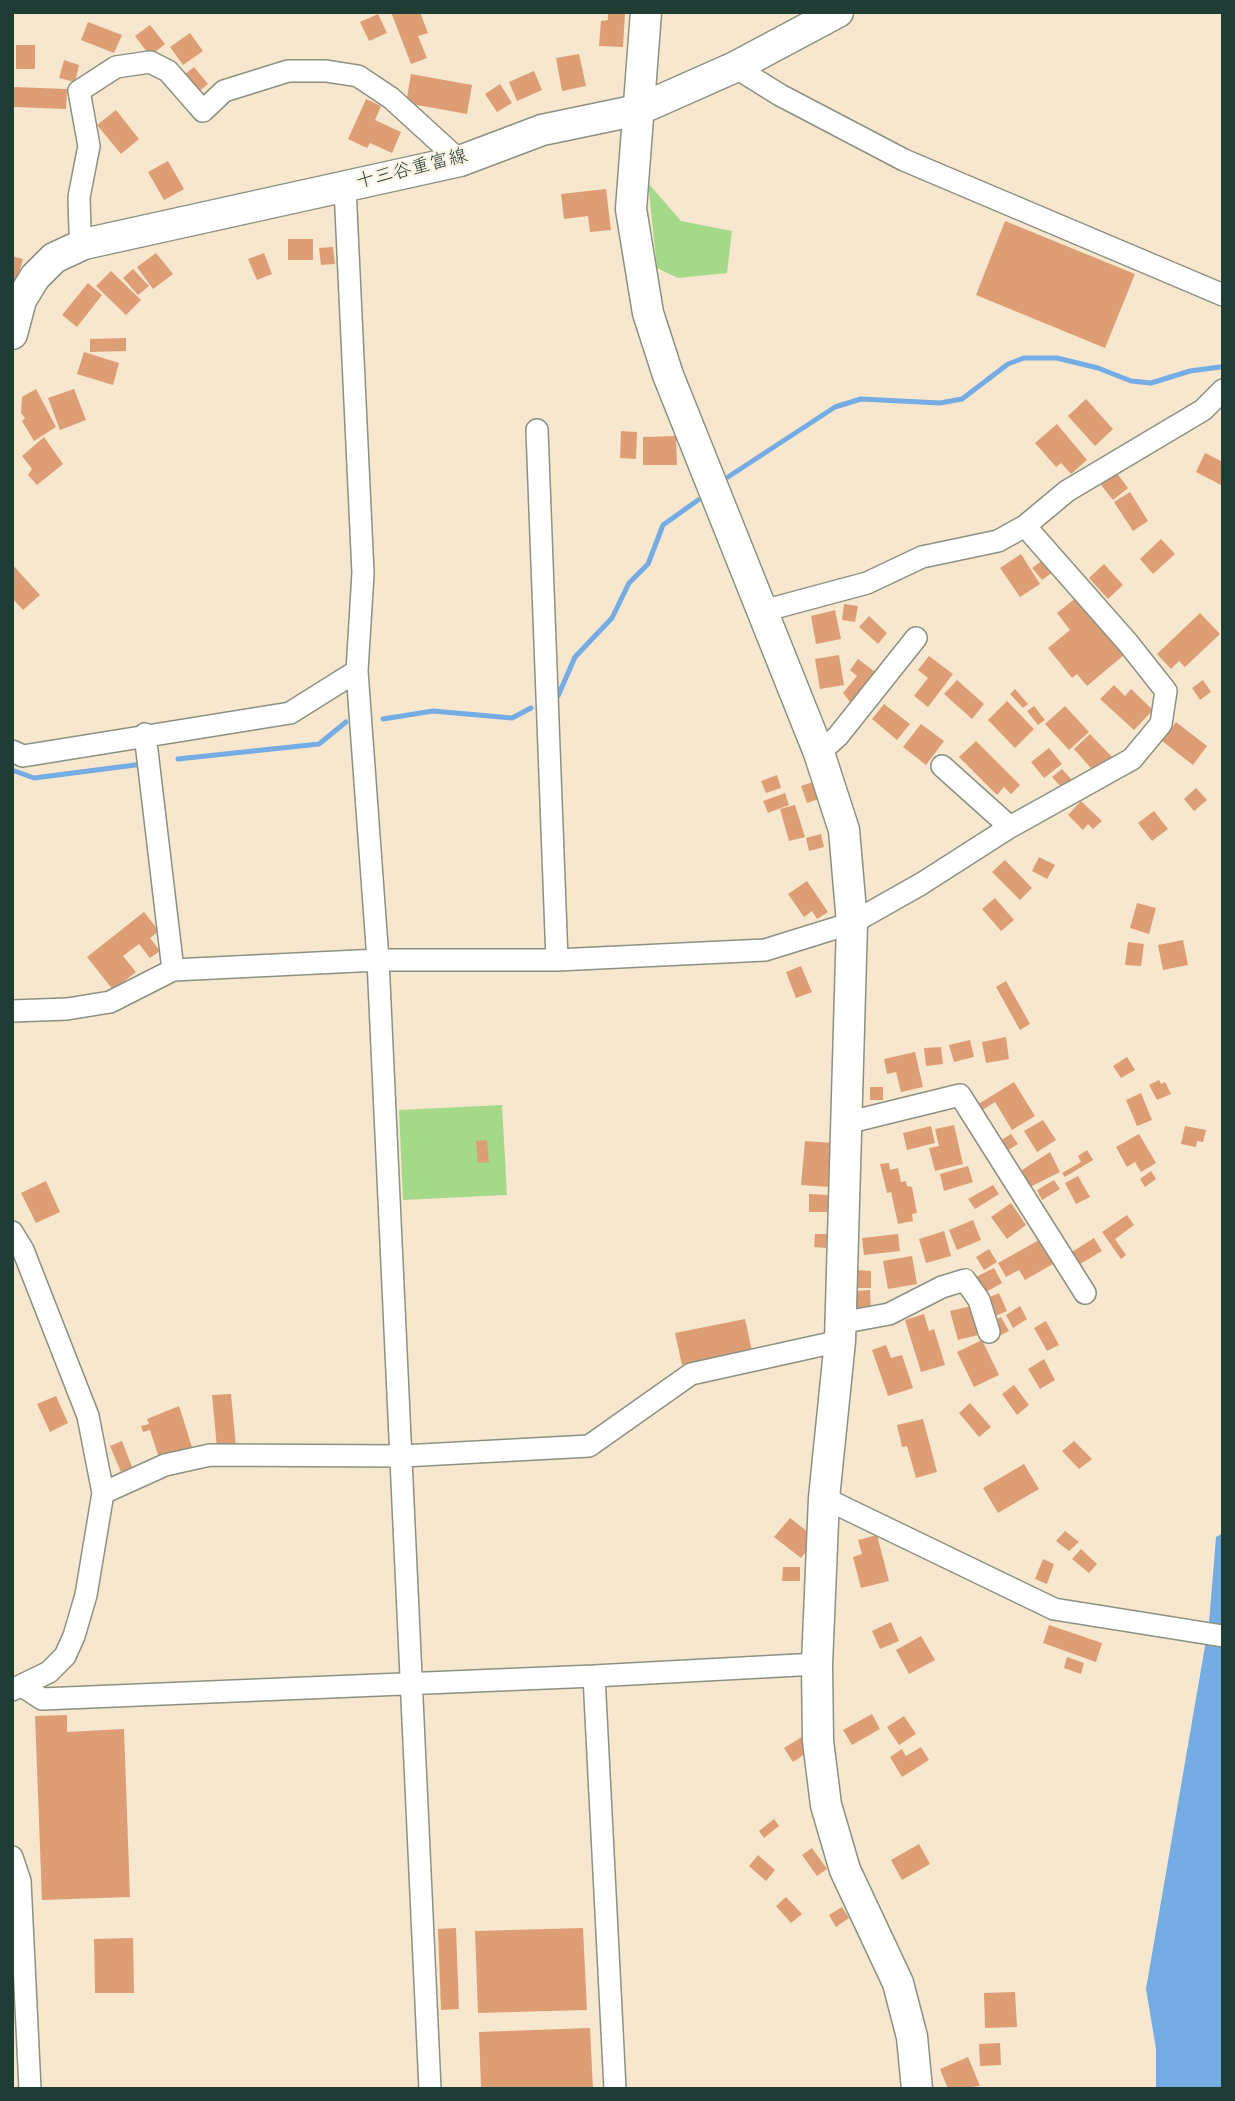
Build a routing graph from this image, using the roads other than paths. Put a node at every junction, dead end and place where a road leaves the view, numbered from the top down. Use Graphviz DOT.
graph roads {
  1 [pos="646,12"];
  2 [pos="838,12"];
  3 [pos="735,67"];
  4 [pos="638,110"];
  5 [pos="460,161"];
  6 [pos="345,188"];
  7 [pos="84,244"];
  8 [pos="1223,295"];
  9 [pos="12,334"];
  10 [pos="1223,390"];
  11 [pos="537,430"];
  12 [pos="1025,526"];
  13 [pos="763,611"];
  14 [pos="916,639"];
  15 [pos="356,671"];
  16 [pos="145,734"];
  17 [pos="12,751"];
  18 [pos="819,753"];
  19 [pos="942,766"];
  20 [pos="1010,827"];
  21 [pos="852,923"];
  22 [pos="378,960"];
  23 [pos="557,960"];
  24 [pos="173,970"];
  25 [pos="12,1011"];
  26 [pos="846,1123"];
  27 [pos="12,1232"];
  28 [pos="1085,1293"];
  29 [pos="840,1332"];
  30 [pos="989,1332"];
  31 [pos="403,1456"];
  32 [pos="103,1493"];
  33 [pos="824,1498"];
  34 [pos="1223,1636"];
  35 [pos="817,1664"];
  36 [pos="594,1676"];
  37 [pos="411,1682"];
  38 [pos="17,1688"];
  39 [pos="12,1857"];
  40 [pos="30,2089"];
  41 [pos="430,2089"];
  42 [pos="615,2089"];
  43 [pos="917,2089"];
  1 -- 4 [label="street"];
  2 -- 3 [label="street, 十三谷重富線"];
  3 -- 4 [label="street, 十三谷重富線"];
  3 -- 8 [label="street"];
  4 -- 5 [label="street, 十三谷重富線"];
  4 -- 13 [label="street"];
  5 -- 6 [label="street, 十三谷重富線"];
  5 -- 7 [label="street"];
  6 -- 7 [label="street, 十三谷重富線"];
  6 -- 15 [label="street"];
  7 -- 9 [label="street, 十三谷重富線"];
  10 -- 12 [label="street"];
  11 -- 23 [label="street"];
  12 -- 13 [label="street"];
  12 -- 20 [label="street"];
  13 -- 18 [label="street"];
  14 -- 18 [label="street"];
  15 -- 16 [label="street"];
  15 -- 22 [label="street"];
  16 -- 17 [label="street"];
  16 -- 24 [label="street"];
  18 -- 21 [label="street"];
  19 -- 20 [label="street"];
  20 -- 21 [label="street"];
  21 -- 23 [label="street"];
  21 -- 26 [label="street"];
  22 -- 23 [label="street"];
  22 -- 24 [label="street"];
  22 -- 31 [label="street"];
  24 -- 25 [label="street"];
  26 -- 28 [label="street"];
  26 -- 29 [label="street"];
  27 -- 32 [label="street"];
  29 -- 30 [label="street"];
  29 -- 31 [label="street"];
  29 -- 33 [label="street"];
  31 -- 32 [label="street"];
  31 -- 37 [label="street"];
  32 -- 38 [label="street"];
  33 -- 34 [label="street"];
  33 -- 35 [label="street"];
  35 -- 36 [label="street"];
  35 -- 43 [label="street"];
  36 -- 37 [label="street"];
  36 -- 42 [label="street"];
  37 -- 38 [label="street"];
  37 -- 41 [label="street"];
  39 -- 40 [label="street"];
}
